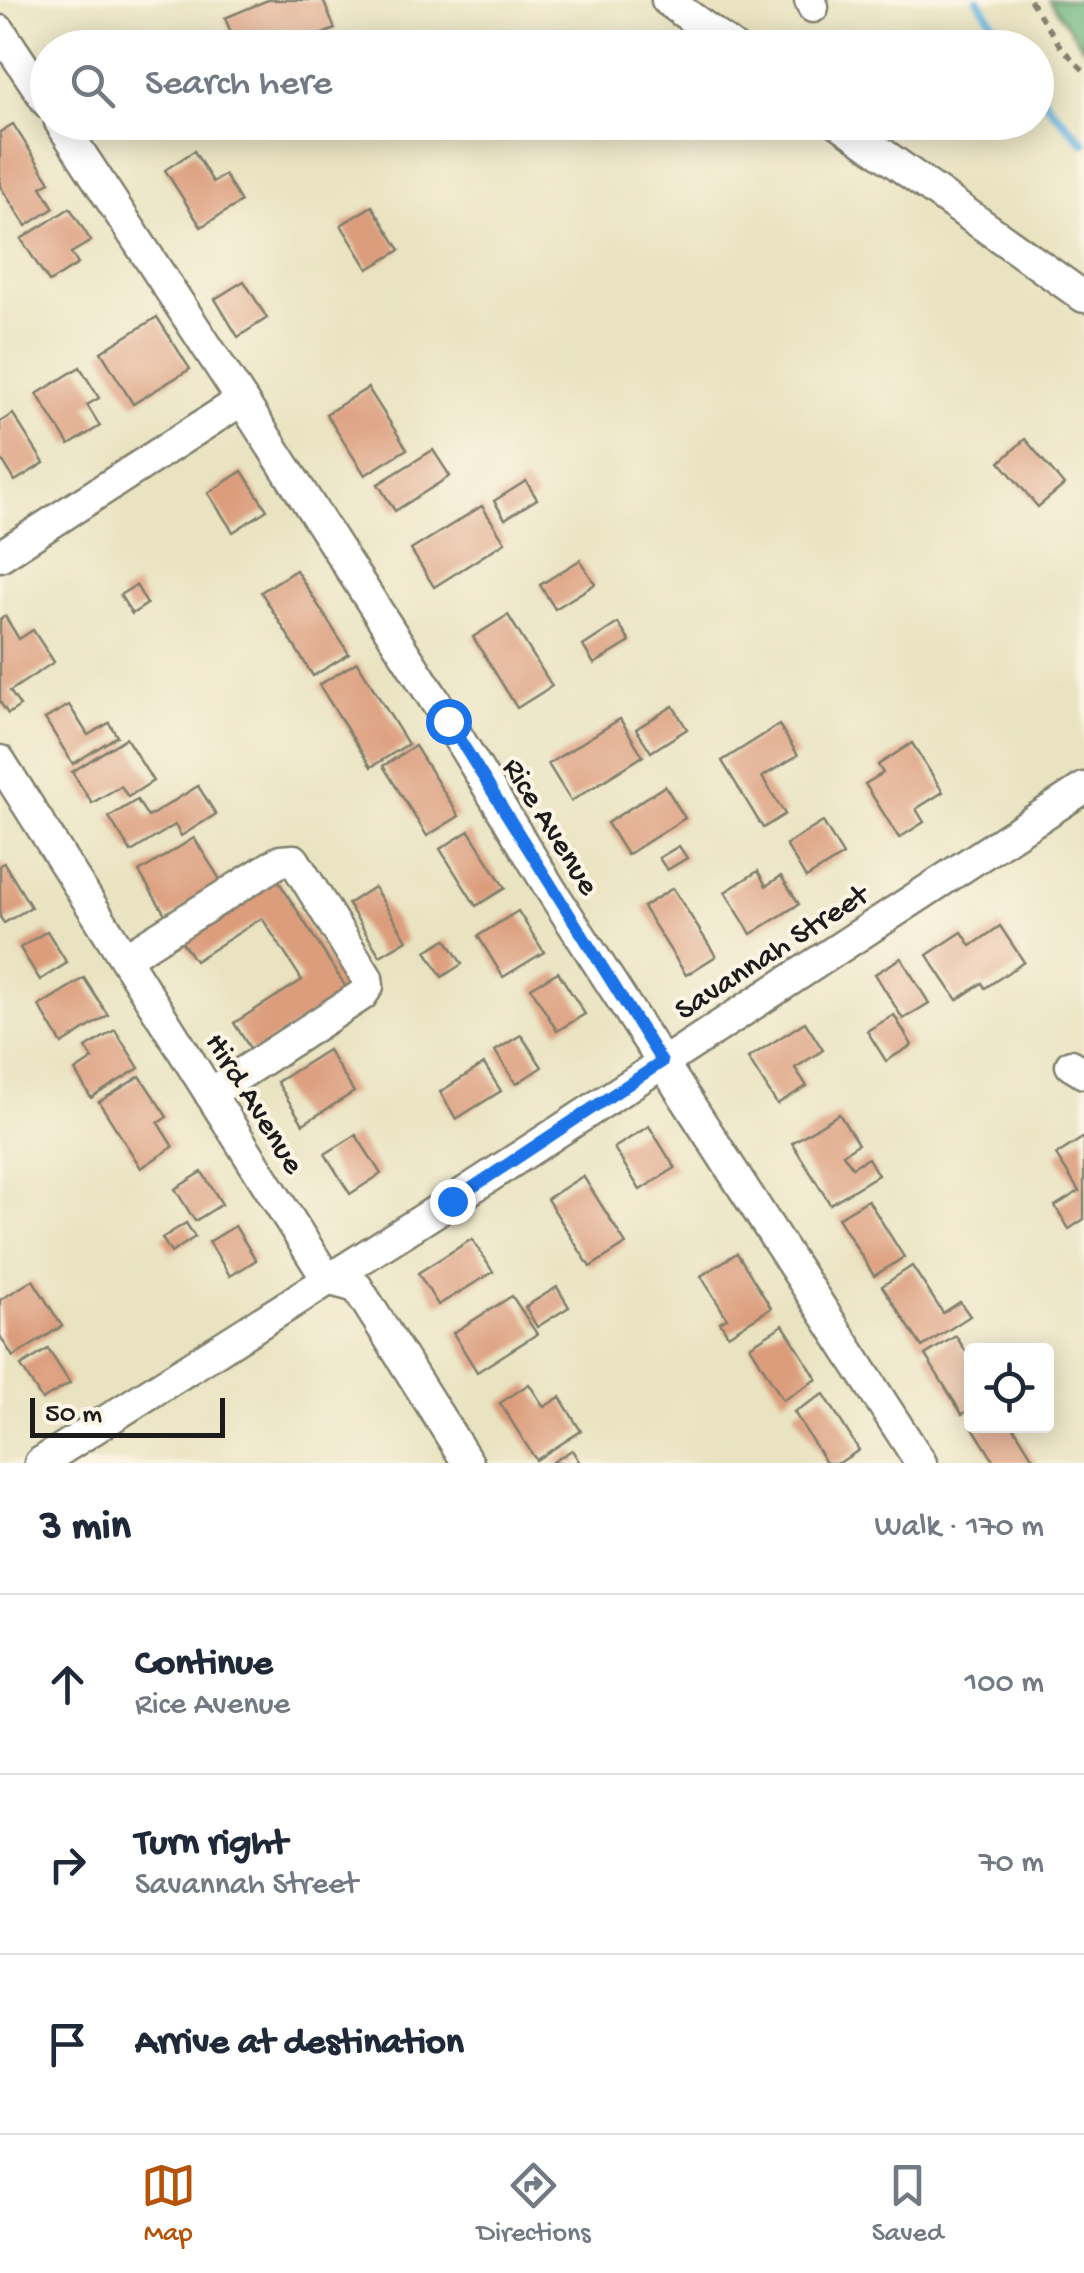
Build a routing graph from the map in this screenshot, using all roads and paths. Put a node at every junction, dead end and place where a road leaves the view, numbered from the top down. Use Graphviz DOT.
graph roads {
  1 [pos="666,0"];
  2 [pos="1030,0"];
  3 [pos="708,30"];
  4 [pos="1050,30"];
  5 [pos="0,31"];
  6 [pos="1054,37"];
  7 [pos="9,62"];
  8 [pos="1084,71"];
  9 [pos="30,84"];
  10 [pos="72,140"];
  11 [pos="863,140"];
  12 [pos="1084,297"];
  13 [pos="242,400"];
  14 [pos="0,556"];
  15 [pos="0,761"];
  16 [pos="1084,788"];
  17 [pos="125,958"];
  18 [pos="662,1062"];
  19 [pos="210,1094"];
  20 [pos="327,1278"];
  21 [pos="40,1463"];
  22 [pos="468,1463"];
  23 [pos="921,1463"];
  1 -- 3 [label="street"];
  2 -- 4 [label="path"];
  5 -- 7 [label="street"];
  6 -- 8 [label="path"];
  7 -- 9 [label="street"];
  10 -- 13 [label="street, Rice Avenue"];
  11 -- 12 [label="street"];
  13 -- 14 [label="street"];
  13 -- 18 [label="street, Rice Avenue"];
  15 -- 17 [label="street, Hird Avenue"];
  16 -- 18 [label="street, Savannah Street"];
  17 -- 19 [label="street, Hird Avenue"];
  17 -- 19 [label="street"];
  18 -- 20 [label="street, Savannah Street"];
  18 -- 23 [label="street, Rice Avenue"];
  19 -- 20 [label="street, Hird Avenue"];
  20 -- 21 [label="street, Savannah Street"];
  20 -- 22 [label="street, Hird Avenue"];
}
